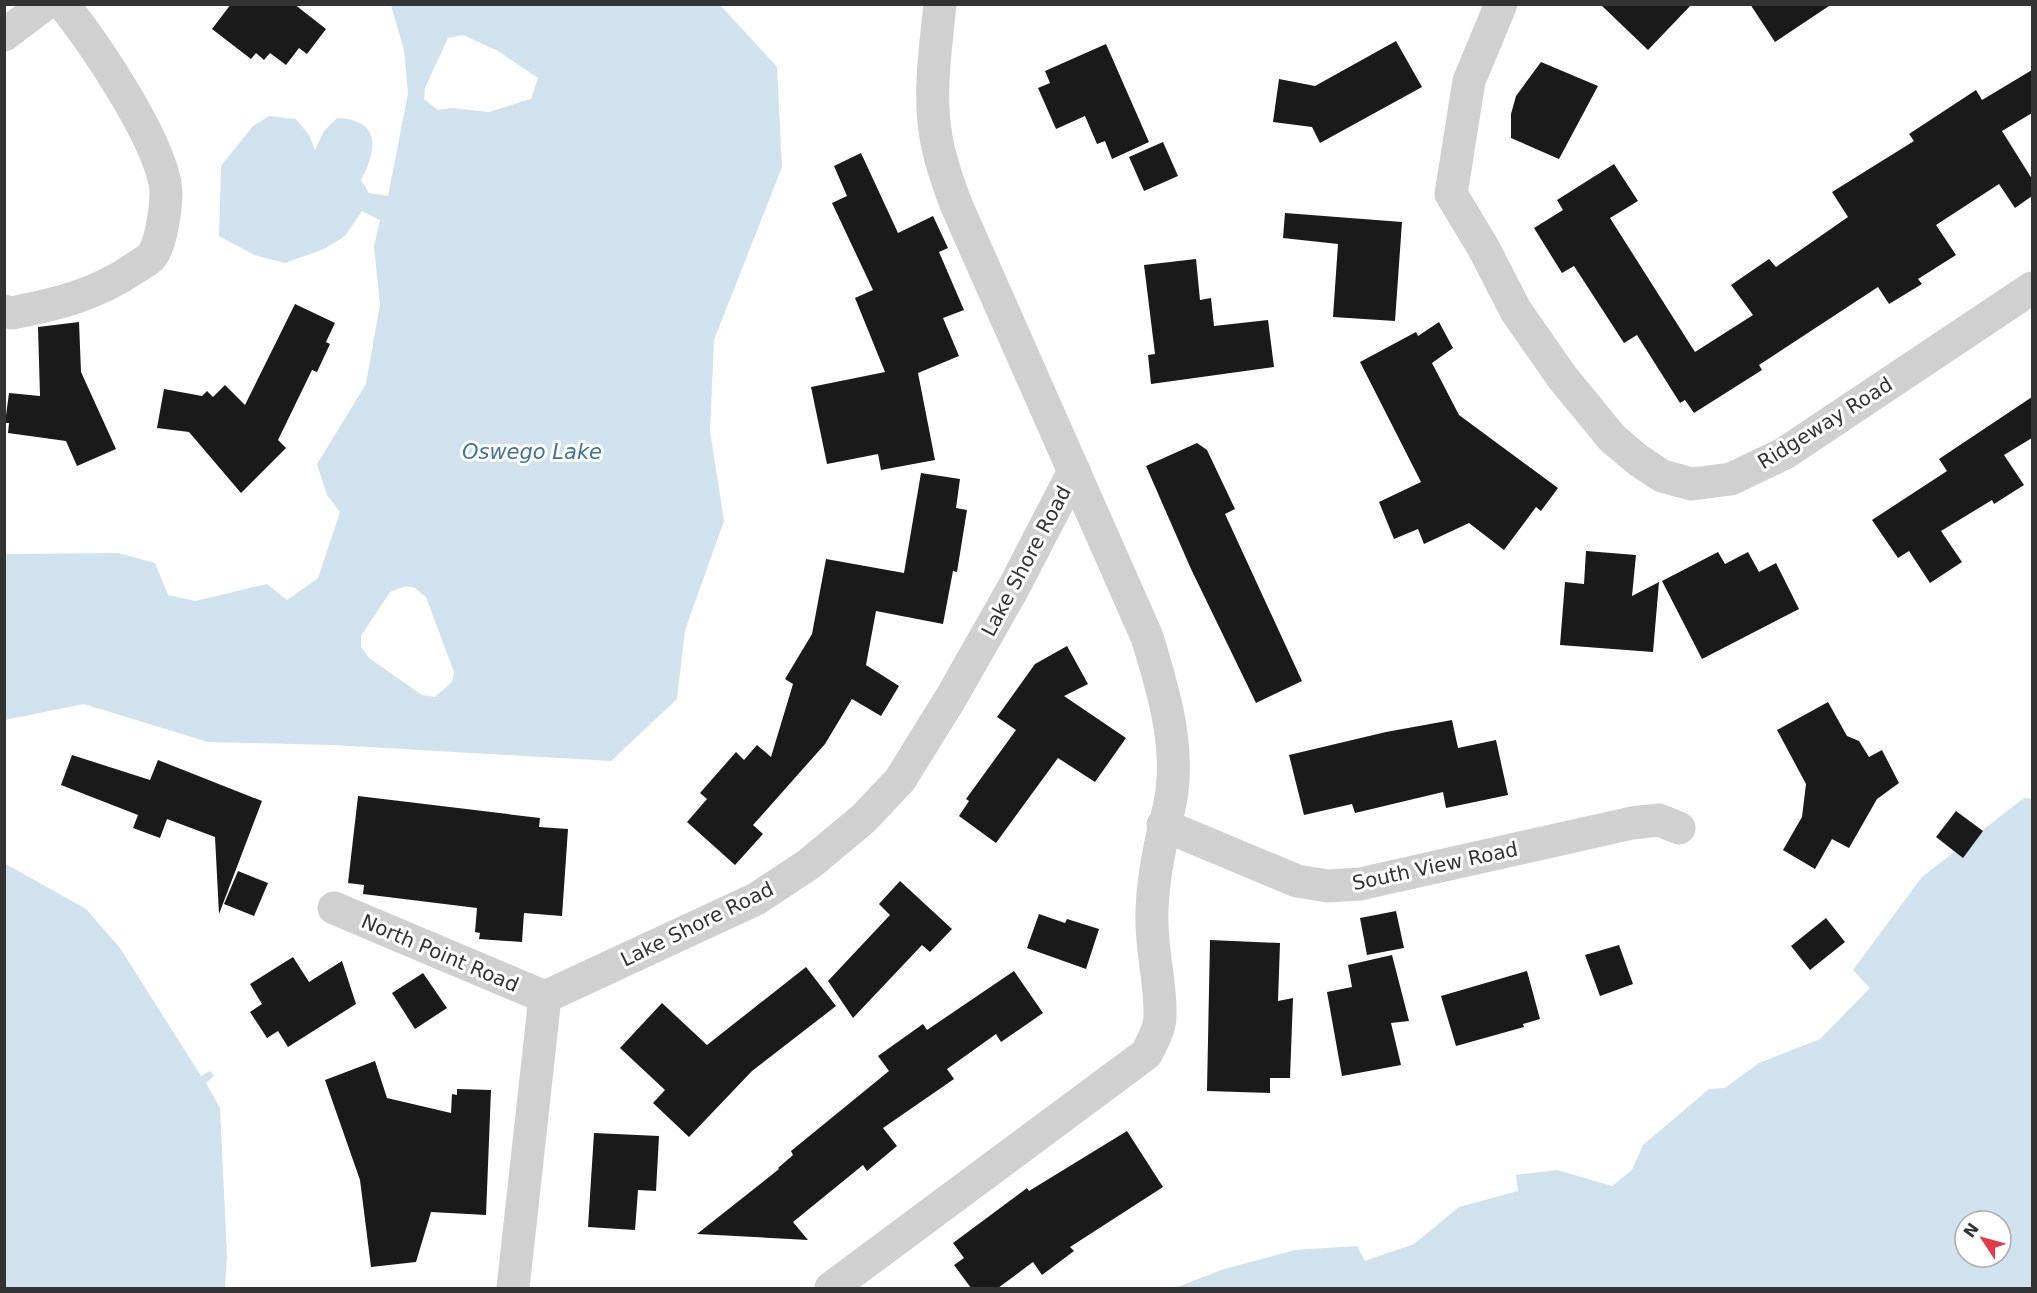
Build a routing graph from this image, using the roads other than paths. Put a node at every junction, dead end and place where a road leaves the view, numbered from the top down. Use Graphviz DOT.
graph roads {
  1 [pos="45,4"];
  2 [pos="63,4"];
  3 [pos="940,4"];
  4 [pos="1501,4"];
  5 [pos="4,35"];
  6 [pos="2032,288"];
  7 [pos="4,311"];
  8 [pos="1074,471"];
  9 [pos="1163,825"];
  10 [pos="1679,828"];
  11 [pos="334,908"];
  12 [pos="545,997"];
  13 [pos="513,1288"];
  14 [pos="831,1288"];
  1 -- 5 [label="street"];
  2 -- 7 [label="street"];
  3 -- 8 [label="street, Lake Shore Road"];
  4 -- 6 [label="street, Ridgeway Road"];
  8 -- 9 [label="street, Lake Shore Road"];
  8 -- 12 [label="street, Lake Shore Road"];
  9 -- 10 [label="street, South View Road"];
  9 -- 14 [label="street, Lake Shore Road"];
  11 -- 12 [label="street, North Point Road"];
  12 -- 13 [label="street"];
}
